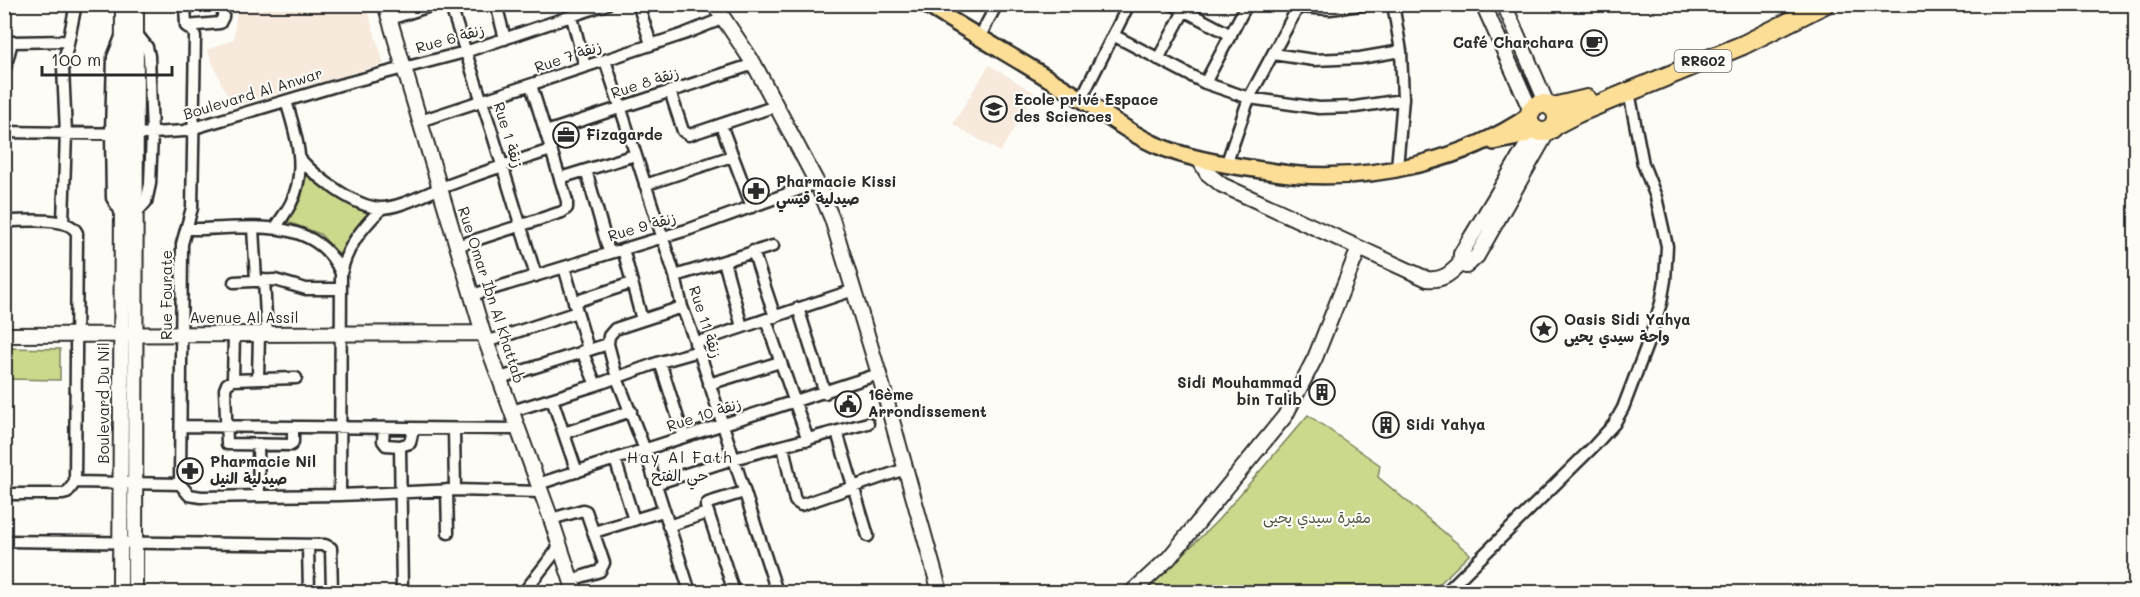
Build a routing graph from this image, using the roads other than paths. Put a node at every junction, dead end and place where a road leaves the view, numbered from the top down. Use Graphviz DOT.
graph roads {
  1 [pos="76,4"];
  2 [pos="123,4"];
  3 [pos="136,4"];
  4 [pos="185,4"];
  5 [pos="224,4"];
  6 [pos="385,4"];
  7 [pos="436,4"];
  8 [pos="450,4"];
  9 [pos="496,4"];
  10 [pos="608,4"];
  11 [pos="638,4"];
  12 [pos="714,4"];
  13 [pos="925,4"];
  14 [pos="997,4"];
  15 [pos="1129,4"];
  16 [pos="1172,4"];
  17 [pos="1247,4"];
  18 [pos="1368,4"];
  19 [pos="1393,4"];
  20 [pos="1483,4"];
  21 [pos="1504,4"];
  22 [pos="1800,4"];
  23 [pos="1825,4"];
  24 [pos="1296,6"];
  25 [pos="1350,6"];
  26 [pos="1184,10"];
  27 [pos="572,17"];
  28 [pos="724,18"];
  29 [pos="390,19"];
  30 [pos="186,26"];
  31 [pos="129,32"];
  32 [pos="1113,35"];
  33 [pos="1231,35"];
  34 [pos="979,38"];
  35 [pos="506,39"];
  36 [pos="67,41"];
  37 [pos="651,44"];
  38 [pos="1401,51"];
  39 [pos="465,52"];
  40 [pos="1273,54"];
  41 [pos="1158,59"];
  42 [pos="605,60"];
  43 [pos="753,64"];
  44 [pos="402,67"];
  45 [pos="585,67"];
  46 [pos="4,72"];
  47 [pos="1204,83"];
  48 [pos="531,85"];
  49 [pos="670,91"];
  50 [pos="1629,93"];
  51 [pos="1081,99"];
  52 [pos="1249,99"];
  53 [pos="286,100"];
  54 [pos="1402,100"];
  55 [pos="482,101"];
  56 [pos="776,106"];
  57 [pos="620,108"];
  58 [pos="1542,119"];
  59 [pos="420,121"];
  60 [pos="721,125"];
  61 [pos="195,129"];
  62 [pos="4,132"];
  63 [pos="546,132"];
  64 [pos="66,133"];
  65 [pos="124,134"];
  66 [pos="152,134"];
  67 [pos="551,150"];
  68 [pos="635,155"];
  69 [pos="732,156"];
  70 [pos="300,159"];
  71 [pos="1199,159"];
  72 [pos="1226,165"];
  73 [pos="502,166"];
  74 [pos="1397,168"];
  75 [pos="586,170"];
  76 [pos="560,178"];
  77 [pos="817,183"];
  78 [pos="645,186"];
  79 [pos="440,188"];
  80 [pos="752,207"];
  81 [pos="382,208"];
  82 [pos="129,214"];
  83 [pos="4,221"];
  84 [pos="63,221"];
  85 [pos="520,226"];
  86 [pos="276,227"];
  87 [pos="253,228"];
  88 [pos="187,229"];
  89 [pos="661,237"];
  90 [pos="457,246"];
  91 [pos="772,246"];
  92 [pos="1359,248"];
  93 [pos="623,249"];
  94 [pos="753,251"];
  95 [pos="609,252"];
  96 [pos="724,261"];
  97 [pos="564,267"];
  98 [pos="341,273"];
  99 [pos="536,276"];
  100 [pos="675,276"];
  101 [pos="260,280"];
  102 [pos="234,282"];
  103 [pos="632,283"];
  104 [pos="341,289"];
  105 [pos="854,290"];
  106 [pos="472,295"];
  107 [pos="576,307"];
  108 [pos="682,307"];
  109 [pos="798,308"];
  110 [pos="770,319"];
  111 [pos="642,320"];
  112 [pos="742,327"];
  113 [pos="234,334"];
  114 [pos="263,334"];
  115 [pos="341,334"];
  116 [pos="4,335"];
  117 [pos="76,335"];
  118 [pos="121,335"];
  119 [pos="136,335"];
  120 [pos="181,335"];
  121 [pos="485,338"];
  122 [pos="608,344"];
  123 [pos="697,347"];
  124 [pos="585,350"];
  125 [pos="660,362"];
  126 [pos="780,362"];
  127 [pos="879,374"];
  128 [pos="296,378"];
  129 [pos="500,378"];
  130 [pos="617,378"];
  131 [pos="258,379"];
  132 [pos="233,380"];
  133 [pos="709,384"];
  134 [pos="596,385"];
  135 [pos="825,393"];
  136 [pos="552,399"];
  137 [pos="795,402"];
  138 [pos="512,411"];
  139 [pos="631,411"];
  140 [pos="868,423"];
  141 [pos="722,425"];
  142 [pos="181,426"];
  143 [pos="228,427"];
  144 [pos="293,427"];
  145 [pos="340,428"];
  146 [pos="384,428"];
  147 [pos="413,429"];
  148 [pos="454,429"];
  149 [pos="518,429"];
  150 [pos="837,432"];
  151 [pos="564,433"];
  152 [pos="684,437"];
  153 [pos="808,440"];
  154 [pos="258,444"];
  155 [pos="400,446"];
  156 [pos="783,446"];
  157 [pos="645,450"];
  158 [pos="615,459"];
  159 [pos="733,459"];
  160 [pos="905,469"];
  161 [pos="577,472"];
  162 [pos="75,482"];
  163 [pos="120,483"];
  164 [pos="136,483"];
  165 [pos="180,484"];
  166 [pos="655,484"];
  167 [pos="853,487"];
  168 [pos="540,488"];
  169 [pos="451,490"];
  170 [pos="400,492"];
  171 [pos="744,492"];
  172 [pos="4,494"];
  173 [pos="340,495"];
  174 [pos="259,496"];
  175 [pos="663,511"];
  176 [pos="707,513"];
  177 [pos="551,519"];
  178 [pos="634,520"];
  179 [pos="668,526"];
  180 [pos="594,532"];
  181 [pos="448,533"];
  182 [pos="868,536"];
  183 [pos="4,541"];
  184 [pos="120,542"];
  185 [pos="135,542"];
  186 [pos="308,546"];
  187 [pos="560,546"];
  188 [pos="573,586"];
  189 [pos="120,592"];
  190 [pos="135,592"];
  191 [pos="309,592"];
  192 [pos="332,592"];
  193 [pos="402,592"];
  194 [pos="524,592"];
  195 [pos="690,592"];
  196 [pos="734,592"];
  197 [pos="777,592"];
  198 [pos="940,592"];
  199 [pos="1132,592"];
  200 [pos="1446,592"];
  1 -- 36 [label="street"];
  2 -- 31 [label="street, Boulevard Du Nil"];
  3 -- 31 [label="street, Boulevard Du Nil"];
  4 -- 30 [label="street, Rue Fourate"];
  5 -- 30 [label="street"];
  6 -- 29 [label="street, Rue Omar Ibn Al Khattab"];
  7 -- 29 [label="street"];
  8 -- 39 [label="street, Rue 1 زنقة"];
  9 -- 35 [label="street"];
  10 -- 27 [label="street, Rue 6 زنقة"];
  11 -- 37 [label="street"];
  12 -- 28 [label="street"];
  13 -- 34 [label="main road"];
  14 -- 34 [label="street"];
  15 -- 32 [label="street"];
  16 -- 26 [label="street"];
  17 -- 33 [label="street"];
  18 -- 25 [label="street"];
  19 -- 38 [label="street"];
  20 -- 58 [label="street"];
  21 -- 58 [label="street"];
  22 -- 58 [label="highway, RR602"];
  23 -- 50 [label="highway, RR602"];
  24 -- 25 [label="street"];
  24 -- 40 [label="street"];
  26 -- 33 [label="street"];
  26 -- 41 [label="street"];
  27 -- 35 [label="street, Rue 6 زنقة"];
  27 -- 45 [label="street"];
  28 -- 37 [label="street, Rue 7 زنقة"];
  28 -- 43 [label="street"];
  29 -- 44 [label="street, Rue Omar Ibn Al Khattab"];
  30 -- 61 [label="street, Rue Fourate"];
  31 -- 65 [label="street, Boulevard Du Nil"];
  31 -- 65 [label="street, Boulevard Du Nil"];
  31 -- 66 [label="street, Boulevard Du Nil"];
  32 -- 41 [label="street"];
  32 -- 51 [label="street"];
  33 -- 47 [label="street"];
  34 -- 51 [label="main road"];
  35 -- 39 [label="street, Rue 6 زنقة"];
  36 -- 46 [label="street"];
  36 -- 64 [label="street"];
  37 -- 42 [label="street, Rue 7 زنقة"];
  38 -- 40 [label="street"];
  38 -- 54 [label="street"];
  39 -- 44 [label="street, Rue 6 زنقة"];
  39 -- 55 [label="street, Rue 1 زنقة"];
  40 -- 52 [label="street"];
  41 -- 47 [label="street"];
  42 -- 45 [label="street, Rue 7 زنقة"];
  42 -- 57 [label="street, Rue 11 زنقة"];
  43 -- 49 [label="street, Rue 8 زنقة"];
  43 -- 56 [label="street"];
  44 -- 53 [label="street, Boulevard Al Anwar"];
  44 -- 59 [label="street, Rue Omar Ibn Al Khattab"];
  45 -- 48 [label="street, Rue 7 زنقة"];
  47 -- 52 [label="street"];
  48 -- 55 [label="street, Rue 7 زنقة"];
  48 -- 63 [label="street"];
  49 -- 57 [label="street, Rue 8 زنقة"];
  49 -- 60 [label="street"];
  50 -- 58 [label="highway, RR602"];
  50 -- 200 [label="street"];
  51 -- 71 [label="main road"];
  52 -- 54 [label="street"];
  52 -- 72 [label="street"];
  53 -- 61 [label="street, Boulevard Al Anwar"];
  53 -- 70 [label="street"];
  54 -- 74 [label="street"];
  55 -- 59 [label="street, Rue 7 زنقة"];
  55 -- 73 [label="street, Rue 1 زنقة"];
  56 -- 60 [label="street"];
  56 -- 77 [label="street"];
  57 -- 63 [label="street, Rue 8 زنقة"];
  57 -- 68 [label="street, Rue 11 زنقة"];
  58 -- 74 [label="main road"];
  58 -- 92 [label="street"];
  59 -- 79 [label="street, Rue Omar Ibn Al Khattab"];
  60 -- 69 [label="street"];
  61 -- 66 [label="street, Boulevard Al Anwar"];
  61 -- 88 [label="street, Rue Fourate"];
  62 -- 64 [label="street, Boulevard Al Anwar"];
  63 -- 67 [label="street"];
  64 -- 65 [label="street, Boulevard Al Anwar"];
  64 -- 84 [label="street"];
  65 -- 66 [label="street, Boulevard Al Anwar"];
  65 -- 82 [label="street, Boulevard Du Nil"];
  65 -- 82 [label="street, Boulevard Du Nil"];
  66 -- 82 [label="street, Boulevard Du Nil"];
  67 -- 73 [label="street"];
  67 -- 76 [label="street"];
  68 -- 75 [label="street"];
  68 -- 78 [label="street, Rue 11 زنقة"];
  69 -- 78 [label="street"];
  69 -- 80 [label="street"];
  70 -- 81 [label="street"];
  70 -- 86 [label="street"];
  71 -- 72 [label="main road"];
  71 -- 92 [label="street"];
  72 -- 74 [label="main road"];
  73 -- 79 [label="street"];
  73 -- 85 [label="street, Rue 1 زنقة"];
  75 -- 76 [label="street"];
  75 -- 95 [label="street"];
  76 -- 85 [label="street"];
  77 -- 80 [label="street, Rue 9 زنقة"];
  77 -- 105 [label="street"];
  78 -- 89 [label="street, Rue 11 زنقة"];
  79 -- 81 [label="street"];
  79 -- 90 [label="street, Rue Omar Ibn Al Khattab"];
  80 -- 89 [label="street, Rue 9 زنقة"];
  81 -- 98 [label="street"];
  82 -- 118 [label="street, Boulevard Du Nil"];
  82 -- 119 [label="street, Boulevard Du Nil"];
  83 -- 84 [label="street"];
  84 -- 117 [label="street"];
  85 -- 90 [label="street"];
  85 -- 99 [label="street, Rue 1 زنقة"];
  86 -- 87 [label="street"];
  86 -- 98 [label="street"];
  87 -- 88 [label="street"];
  87 -- 101 [label="street"];
  88 -- 120 [label="street, Rue Fourate"];
  89 -- 93 [label="street, Rue 9 زنقة"];
  89 -- 100 [label="street, Rue 11 زنقة"];
  90 -- 106 [label="street, Rue Omar Ibn Al Khattab"];
  91 -- 94 [label="street"];
  92 -- 199 [label="street"];
  93 -- 95 [label="street, Rue 9 زنقة"];
  93 -- 103 [label="street"];
  94 -- 96 [label="street"];
  94 -- 110 [label="street"];
  95 -- 97 [label="street, Rue 9 زنقة"];
  96 -- 100 [label="street"];
  96 -- 112 [label="street"];
  97 -- 99 [label="street, Rue 9 زنقة"];
  97 -- 107 [label="street"];
  98 -- 104 [label="street"];
  99 -- 106 [label="street, Rue 9 زنقة"];
  100 -- 108 [label="street, Rue 11 زنقة"];
  101 -- 102 [label="street"];
  101 -- 104 [label="street"];
  101 -- 114 [label="street"];
  103 -- 107 [label="street"];
  103 -- 111 [label="street"];
  104 -- 115 [label="street"];
  105 -- 109 [label="street"];
  105 -- 127 [label="street"];
  106 -- 121 [label="street, Rue Omar Ibn Al Khattab"];
  107 -- 121 [label="street"];
  107 -- 124 [label="street"];
  108 -- 111 [label="street"];
  108 -- 123 [label="street, Rue 11 زنقة"];
  109 -- 110 [label="street"];
  109 -- 135 [label="street"];
  110 -- 112 [label="street"];
  110 -- 126 [label="street"];
  111 -- 122 [label="street"];
  112 -- 123 [label="street"];
  113 -- 114 [label="street, Avenue Al Assil"];
  113 -- 120 [label="street, Avenue Al Assil"];
  113 -- 132 [label="street"];
  114 -- 115 [label="street, Avenue Al Assil"];
  114 -- 131 [label="street"];
  115 -- 121 [label="street, Avenue Al Assil"];
  115 -- 145 [label="street"];
  116 -- 117 [label="street, Avenue Al Assil"];
  117 -- 118 [label="street, Avenue Al Assil"];
  117 -- 162 [label="street"];
  118 -- 119 [label="street, Avenue Al Assil"];
  118 -- 163 [label="street, Boulevard Du Nil"];
  119 -- 120 [label="street, Avenue Al Assil"];
  119 -- 164 [label="street, Boulevard Du Nil"];
  120 -- 142 [label="street, Rue Fourate"];
  121 -- 129 [label="street, Rue Omar Ibn Al Khattab"];
  122 -- 124 [label="street"];
  122 -- 130 [label="street"];
  123 -- 125 [label="street"];
  123 -- 133 [label="street, Rue 11 زنقة"];
  124 -- 129 [label="street"];
  124 -- 134 [label="street"];
  125 -- 130 [label="street"];
  125 -- 152 [label="street"];
  126 -- 133 [label="street"];
  126 -- 137 [label="street"];
  127 -- 135 [label="street, Rue 10 زنقة"];
  127 -- 160 [label="street"];
  128 -- 131 [label="street"];
  129 -- 138 [label="street, Rue Omar Ibn Al Khattab"];
  130 -- 134 [label="street"];
  130 -- 139 [label="street"];
  131 -- 132 [label="street"];
  132 -- 143 [label="street"];
  133 -- 141 [label="street, Rue 11 زنقة"];
  134 -- 136 [label="street"];
  135 -- 137 [label="street, Rue 10 زنقة"];
  136 -- 138 [label="street"];
  136 -- 151 [label="street"];
  137 -- 141 [label="street, Rue 10 زنقة"];
  137 -- 153 [label="street"];
  138 -- 149 [label="street, Rue Omar Ibn Al Khattab"];
  139 -- 151 [label="street"];
  139 -- 157 [label="street"];
  140 -- 150 [label="street"];
  141 -- 152 [label="street, Rue 10 زنقة"];
  141 -- 159 [label="street, Rue 11 زنقة"];
  142 -- 143 [label="street"];
  142 -- 165 [label="street, Rue Fourate"];
  143 -- 144 [label="street"];
  143 -- 154 [label="street"];
  144 -- 145 [label="street"];
  144 -- 154 [label="street"];
  145 -- 146 [label="street"];
  145 -- 173 [label="street"];
  146 -- 147 [label="street"];
  146 -- 155 [label="street"];
  147 -- 148 [label="street"];
  147 -- 155 [label="street"];
  148 -- 149 [label="street"];
  148 -- 169 [label="street"];
  149 -- 168 [label="street, Rue Omar Ibn Al Khattab"];
  150 -- 153 [label="street"];
  150 -- 167 [label="street"];
  151 -- 161 [label="street"];
  152 -- 157 [label="street, Rue 10 زنقة"];
  153 -- 156 [label="street"];
  154 -- 174 [label="street"];
  155 -- 170 [label="street"];
  156 -- 159 [label="street"];
  156 -- 167 [label="street"];
  157 -- 158 [label="street, Rue 10 زنقة"];
  157 -- 166 [label="street"];
  158 -- 161 [label="street, Rue 10 زنقة"];
  158 -- 178 [label="street"];
  159 -- 166 [label="street"];
  159 -- 171 [label="street, Rue 11 زنقة"];
  160 -- 167 [label="street"];
  160 -- 198 [label="street"];
  161 -- 168 [label="street, Rue 10 زنقة"];
  162 -- 163 [label="street"];
  162 -- 172 [label="street"];
  163 -- 164 [label="street"];
  163 -- 184 [label="street, Boulevard Du Nil"];
  164 -- 165 [label="street"];
  164 -- 185 [label="street, Boulevard Du Nil"];
  165 -- 174 [label="street, Rue 10 زنقة"];
  166 -- 175 [label="street"];
  167 -- 182 [label="street"];
  168 -- 169 [label="street, Rue 10 زنقة"];
  168 -- 177 [label="street, Rue Omar Ibn Al Khattab"];
  169 -- 170 [label="street, Rue 10 زنقة"];
  169 -- 181 [label="street"];
  170 -- 173 [label="street, Rue 10 زنقة"];
  170 -- 193 [label="street"];
  171 -- 176 [label="street"];
  171 -- 197 [label="street, Rue 11 زنقة"];
  173 -- 174 [label="street, Rue 10 زنقة"];
  175 -- 178 [label="street"];
  175 -- 179 [label="street"];
  176 -- 179 [label="street"];
  176 -- 196 [label="street"];
  177 -- 180 [label="street"];
  177 -- 187 [label="street, Rue Omar Ibn Al Khattab"];
  178 -- 180 [label="street"];
  179 -- 195 [label="street"];
  180 -- 188 [label="street"];
  183 -- 184 [label="street"];
  184 -- 185 [label="street"];
  184 -- 189 [label="street, Boulevard Du Nil"];
  185 -- 186 [label="street"];
  185 -- 190 [label="street, Boulevard Du Nil"];
  186 -- 191 [label="street"];
  186 -- 192 [label="street"];
  187 -- 188 [label="street, Rue Omar Ibn Al Khattab"];
  187 -- 194 [label="street"];
}
